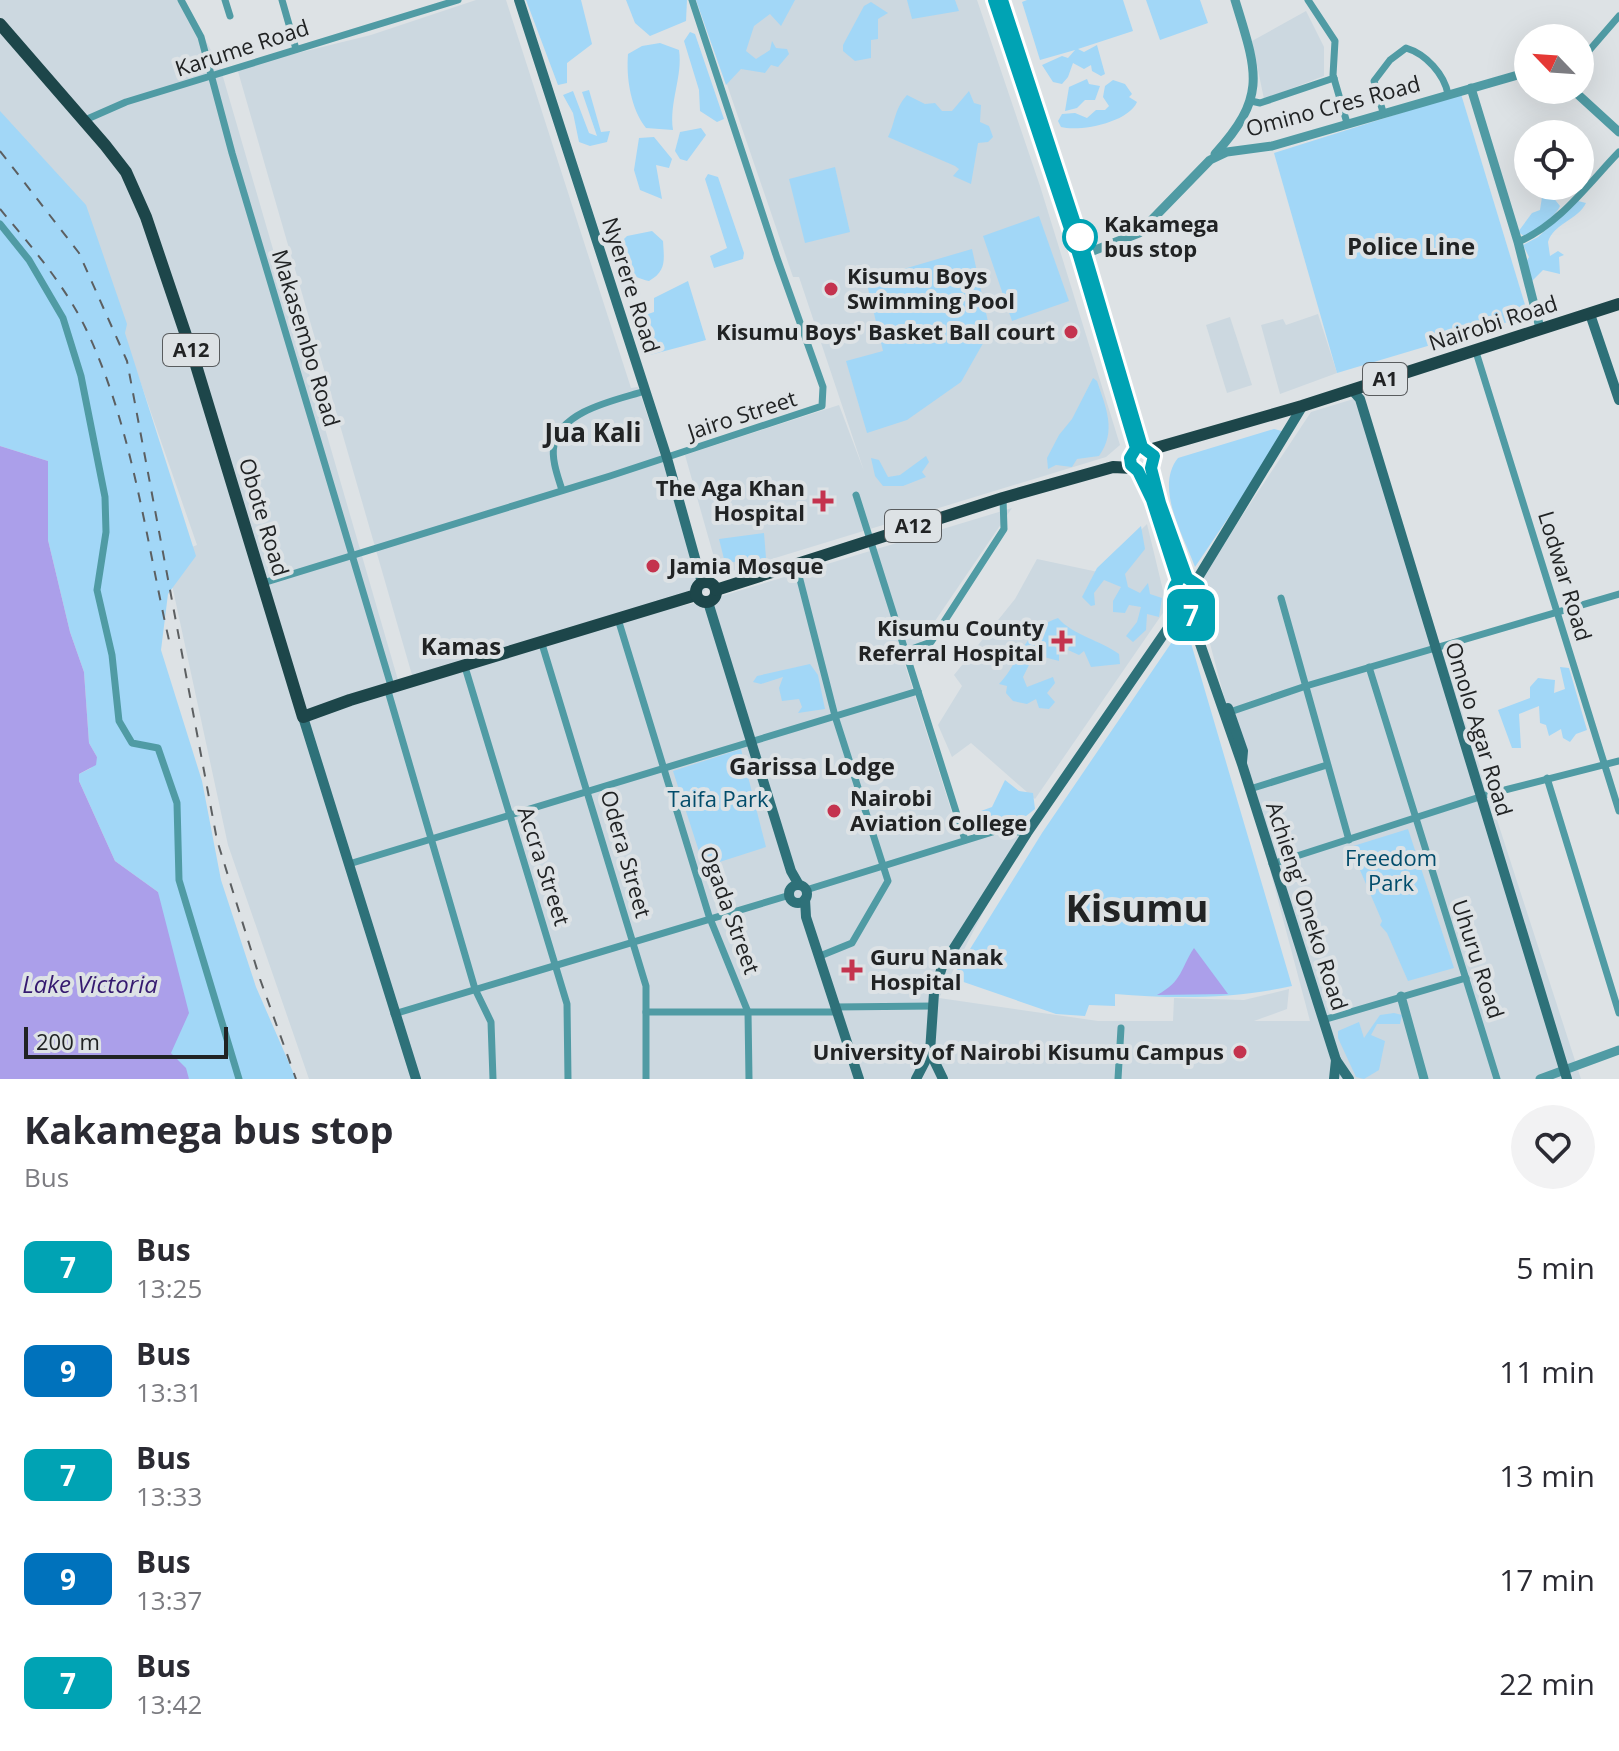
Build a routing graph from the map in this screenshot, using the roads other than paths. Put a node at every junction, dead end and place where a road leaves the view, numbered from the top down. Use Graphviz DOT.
graph roads {
  1 [pos="181,0"];
  2 [pos="225,0"];
  3 [pos="282,0"];
  4 [pos="458,0"];
  5 [pos="519,0"];
  6 [pos="692,0"];
  7 [pos="994,0"];
  8 [pos="1002,0"];
  9 [pos="1235,0"];
  10 [pos="1308,0"];
  11 [pos="230,16"];
  12 [pos="1619,16"];
  13 [pos="0,24"];
  14 [pos="1594,45"];
  15 [pos="296,49"];
  16 [pos="1514,76"];
  17 [pos="211,77"];
  18 [pos="1334,78"];
  19 [pos="1471,88"];
  20 [pos="1448,94"];
  21 [pos="1251,101"];
  22 [pos="1588,104"];
  23 [pos="1383,112"];
  24 [pos="85,120"];
  25 [pos="1347,123"];
  26 [pos="1619,132"];
  27 [pos="1619,152"];
  28 [pos="1210,160"];
  29 [pos="0,224"];
  30 [pos="1518,242"];
  31 [pos="1082,255"];
  32 [pos="1619,306"];
  33 [pos="1591,317"];
  34 [pos="1540,328"];
  35 [pos="1476,352"];
  36 [pos="645,391"];
  37 [pos="1353,391"];
  38 [pos="1619,400"];
  39 [pos="1302,407"];
  40 [pos="667,458"];
  41 [pos="1142,459"];
  42 [pos="562,490"];
  43 [pos="856,495"];
  44 [pos="1003,498"];
  45 [pos="872,539"];
  46 [pos="353,557"];
  47 [pos="796,564"];
  48 [pos="1187,580"];
  49 [pos="263,583"];
  50 [pos="702,583"];
  51 [pos="716,590"];
  52 [pos="1619,594"];
  53 [pos="696,595"];
  54 [pos="1281,598"];
  55 [pos="708,602"];
  56 [pos="1189,612"];
  57 [pos="1557,613"];
  58 [pos="618,619"];
  59 [pos="542,644"];
  60 [pos="1434,647"];
  61 [pos="906,651"];
  62 [pos="465,667"];
  63 [pos="1369,667"];
  64 [pos="1306,686"];
  65 [pos="390,690"];
  66 [pos="918,691"];
  67 [pos="1226,713"];
  68 [pos="835,716"];
  69 [pos="303,717"];
  70 [pos="753,739"];
  71 [pos="1619,761"];
  72 [pos="1327,765"];
  73 [pos="1605,765"];
  74 [pos="663,767"];
  75 [pos="1547,778"];
  76 [pos="1250,789"];
  77 [pos="589,791"];
  78 [pos="1479,797"];
  79 [pos="1619,811"];
  80 [pos="509,815"];
  81 [pos="1415,818"];
  82 [pos="1027,833"];
  83 [pos="431,839"];
  84 [pos="965,840"];
  85 [pos="1349,840"];
  86 [pos="349,864"];
  87 [pos="1272,864"];
  88 [pos="883,865"];
  89 [pos="798,893"];
  90 [pos="709,916"];
  91 [pos="632,941"];
  92 [pos="820,956"];
  93 [pos="557,965"];
  94 [pos="1466,978"];
  95 [pos="475,989"];
  96 [pos="1401,996"];
  97 [pos="934,1006"];
  98 [pos="835,1010"];
  99 [pos="646,1012"];
  100 [pos="748,1012"];
  101 [pos="1619,1013"];
  102 [pos="394,1014"];
  103 [pos="1323,1020"];
  104 [pos="1121,1028"];
  105 [pos="1619,1050"];
  106 [pos="930,1052"];
  107 [pos="1336,1060"];
  108 [pos="1566,1075"];
  109 [pos="413,1078"];
  110 [pos="239,1079"];
  111 [pos="493,1079"];
  112 [pos="568,1079"];
  113 [pos="646,1079"];
  114 [pos="749,1079"];
  115 [pos="862,1079"];
  116 [pos="916,1079"];
  117 [pos="943,1079"];
  118 [pos="1118,1079"];
  119 [pos="1334,1079"];
  120 [pos="1349,1079"];
  121 [pos="1424,1079"];
  122 [pos="1497,1079"];
  123 [pos="1540,1079"];
  1 -- 17 [label="street, Makasembo Road"];
  2 -- 11 [label="street"];
  3 -- 15 [label="street"];
  4 -- 15 [label="street, Karume Road"];
  5 -- 36 [label="main road, Nyerere Road"];
  6 -- 40 [label="street, Jairo Street"];
  7 -- 31 [label="highway"];
  8 -- 31 [label="highway"];
  9 -- 21 [label="street"];
  10 -- 18 [label="street"];
  12 -- 14 [label="street"];
  13 -- 24 [label="highway, Obote Road / A12"];
  15 -- 17 [label="street, Karume Road"];
  16 -- 19 [label="street, Omino Cres Road"];
  17 -- 24 [label="street, Karume Road"];
  17 -- 46 [label="street, Makasembo Road"];
  18 -- 21 [label="street"];
  18 -- 25 [label="street"];
  19 -- 20 [label="street, Omino Cres Road"];
  19 -- 30 [label="street"];
  20 -- 23 [label="street, Omino Cres Road"];
  20 -- 23 [label="street"];
  21 -- 28 [label="street"];
  22 -- 26 [label="street"];
  23 -- 25 [label="street, Omino Cres Road"];
  24 -- 49 [label="highway, Obote Road / A12"];
  25 -- 28 [label="street, Omino Cres Road"];
  27 -- 30 [label="street"];
  28 -- 31 [label="street, Omino Cres Road"];
  29 -- 110 [label="street"];
  30 -- 34 [label="street"];
  31 -- 41 [label="highway"];
  32 -- 33 [label="highway, Nairobi Road / A1"];
  32 -- 34 [label="highway, Nairobi Road / A1"];
  33 -- 35 [label="highway, Nairobi Road / A1"];
  33 -- 38 [label="main road"];
  34 -- 41 [label="highway, Nairobi Road / A1"];
  35 -- 37 [label="highway, Nairobi Road / A1"];
  35 -- 57 [label="street, Lodwar Road"];
  36 -- 40 [label="main road, Nyerere Road"];
  36 -- 42 [label="street"];
  37 -- 39 [label="highway, Nairobi Road / A1"];
  37 -- 60 [label="main road, Omolo Agar Road"];
  39 -- 41 [label="highway, Nairobi Road / A1"];
  39 -- 48 [label="main road"];
  40 -- 42 [label="street, Jairo Street"];
  40 -- 50 [label="main road, Nyerere Road"];
  41 -- 44 [label="highway, A12"];
  41 -- 48 [label="main road"];
  42 -- 46 [label="street, Jairo Street"];
  43 -- 45 [label="street"];
  44 -- 45 [label="highway, A12"];
  44 -- 61 [label="street"];
  45 -- 47 [label="highway, A12"];
  45 -- 61 [label="street"];
  46 -- 49 [label="street, Jairo Street"];
  46 -- 65 [label="street, Makasembo Road"];
  47 -- 51 [label="highway, A12"];
  47 -- 68 [label="street"];
  48 -- 56 [label="main road"];
  48 -- 56 [label="main road"];
  49 -- 69 [label="highway, Obote Road / A12"];
  50 -- 51 [label="highway"];
  50 -- 53 [label="highway"];
  51 -- 55 [label="highway"];
  52 -- 57 [label="street"];
  53 -- 55 [label="highway"];
  53 -- 58 [label="highway"];
  54 -- 64 [label="street"];
  55 -- 70 [label="main road"];
  56 -- 67 [label="main road, Achieng' Oneko Road"];
  56 -- 82 [label="main road"];
  57 -- 60 [label="street"];
  57 -- 73 [label="street, Lodwar Road"];
  58 -- 59 [label="highway"];
  58 -- 74 [label="street, Ogada Street"];
  59 -- 62 [label="highway"];
  59 -- 77 [label="street, Odera Street"];
  60 -- 63 [label="street"];
  60 -- 78 [label="main road, Omolo Agar Road"];
  61 -- 66 [label="street"];
  62 -- 65 [label="highway"];
  62 -- 80 [label="street, Accra Street"];
  63 -- 64 [label="street"];
  63 -- 81 [label="street, Uhuru Road"];
  64 -- 67 [label="street"];
  64 -- 72 [label="street"];
  65 -- 69 [label="highway"];
  65 -- 83 [label="street, Makasembo Road"];
  66 -- 68 [label="street"];
  66 -- 84 [label="street"];
  67 -- 76 [label="main road, Achieng' Oneko Road"];
  68 -- 70 [label="street"];
  68 -- 88 [label="street"];
  69 -- 86 [label="main road, Obote Road / A12"];
  70 -- 74 [label="street"];
  70 -- 89 [label="main road"];
  71 -- 73 [label="street"];
  72 -- 76 [label="street"];
  72 -- 85 [label="street"];
  73 -- 75 [label="street"];
  73 -- 79 [label="street, Lodwar Road"];
  74 -- 77 [label="street"];
  74 -- 90 [label="street, Ogada Street"];
  75 -- 78 [label="street"];
  75 -- 101 [label="street"];
  76 -- 87 [label="main road, Achieng' Oneko Road"];
  77 -- 80 [label="street"];
  77 -- 91 [label="street, Odera Street"];
  78 -- 81 [label="street"];
  78 -- 108 [label="main road, Omolo Agar Road"];
  80 -- 83 [label="street"];
  80 -- 93 [label="street, Accra Street"];
  81 -- 85 [label="street"];
  81 -- 94 [label="street, Uhuru Road"];
  82 -- 84 [label="street"];
  82 -- 97 [label="main road"];
  83 -- 86 [label="street"];
  83 -- 95 [label="street, Makasembo Road"];
  84 -- 88 [label="street"];
  85 -- 87 [label="street"];
  86 -- 102 [label="main road, Obote Road / A12"];
  87 -- 103 [label="main road, Achieng' Oneko Road"];
  88 -- 89 [label="street"];
  88 -- 92 [label="street"];
  89 -- 90 [label="street"];
  89 -- 92 [label="main road"];
  90 -- 91 [label="street"];
  90 -- 100 [label="street, Ogada Street"];
  91 -- 93 [label="street"];
  91 -- 99 [label="street, Odera Street"];
  92 -- 98 [label="main road"];
  93 -- 95 [label="street"];
  93 -- 112 [label="street, Accra Street"];
  94 -- 96 [label="street"];
  94 -- 122 [label="street, Uhuru Road"];
  95 -- 102 [label="street"];
  95 -- 111 [label="street, Makasembo Road"];
  96 -- 103 [label="street"];
  96 -- 121 [label="street"];
  97 -- 98 [label="street"];
  97 -- 106 [label="main road"];
  98 -- 100 [label="street"];
  98 -- 115 [label="main road"];
  99 -- 100 [label="street"];
  99 -- 113 [label="street, Odera Street"];
  100 -- 114 [label="street, Ogada Street"];
  102 -- 109 [label="main road, Obote Road / A12"];
  103 -- 107 [label="main road, Achieng' Oneko Road"];
  104 -- 118 [label="street"];
  105 -- 108 [label="street"];
  106 -- 116 [label="main road"];
  106 -- 117 [label="main road"];
  107 -- 119 [label="main road, Achieng' Oneko Road"];
  107 -- 120 [label="main road, Achieng' Oneko Road"];
  108 -- 123 [label="street"];
}
